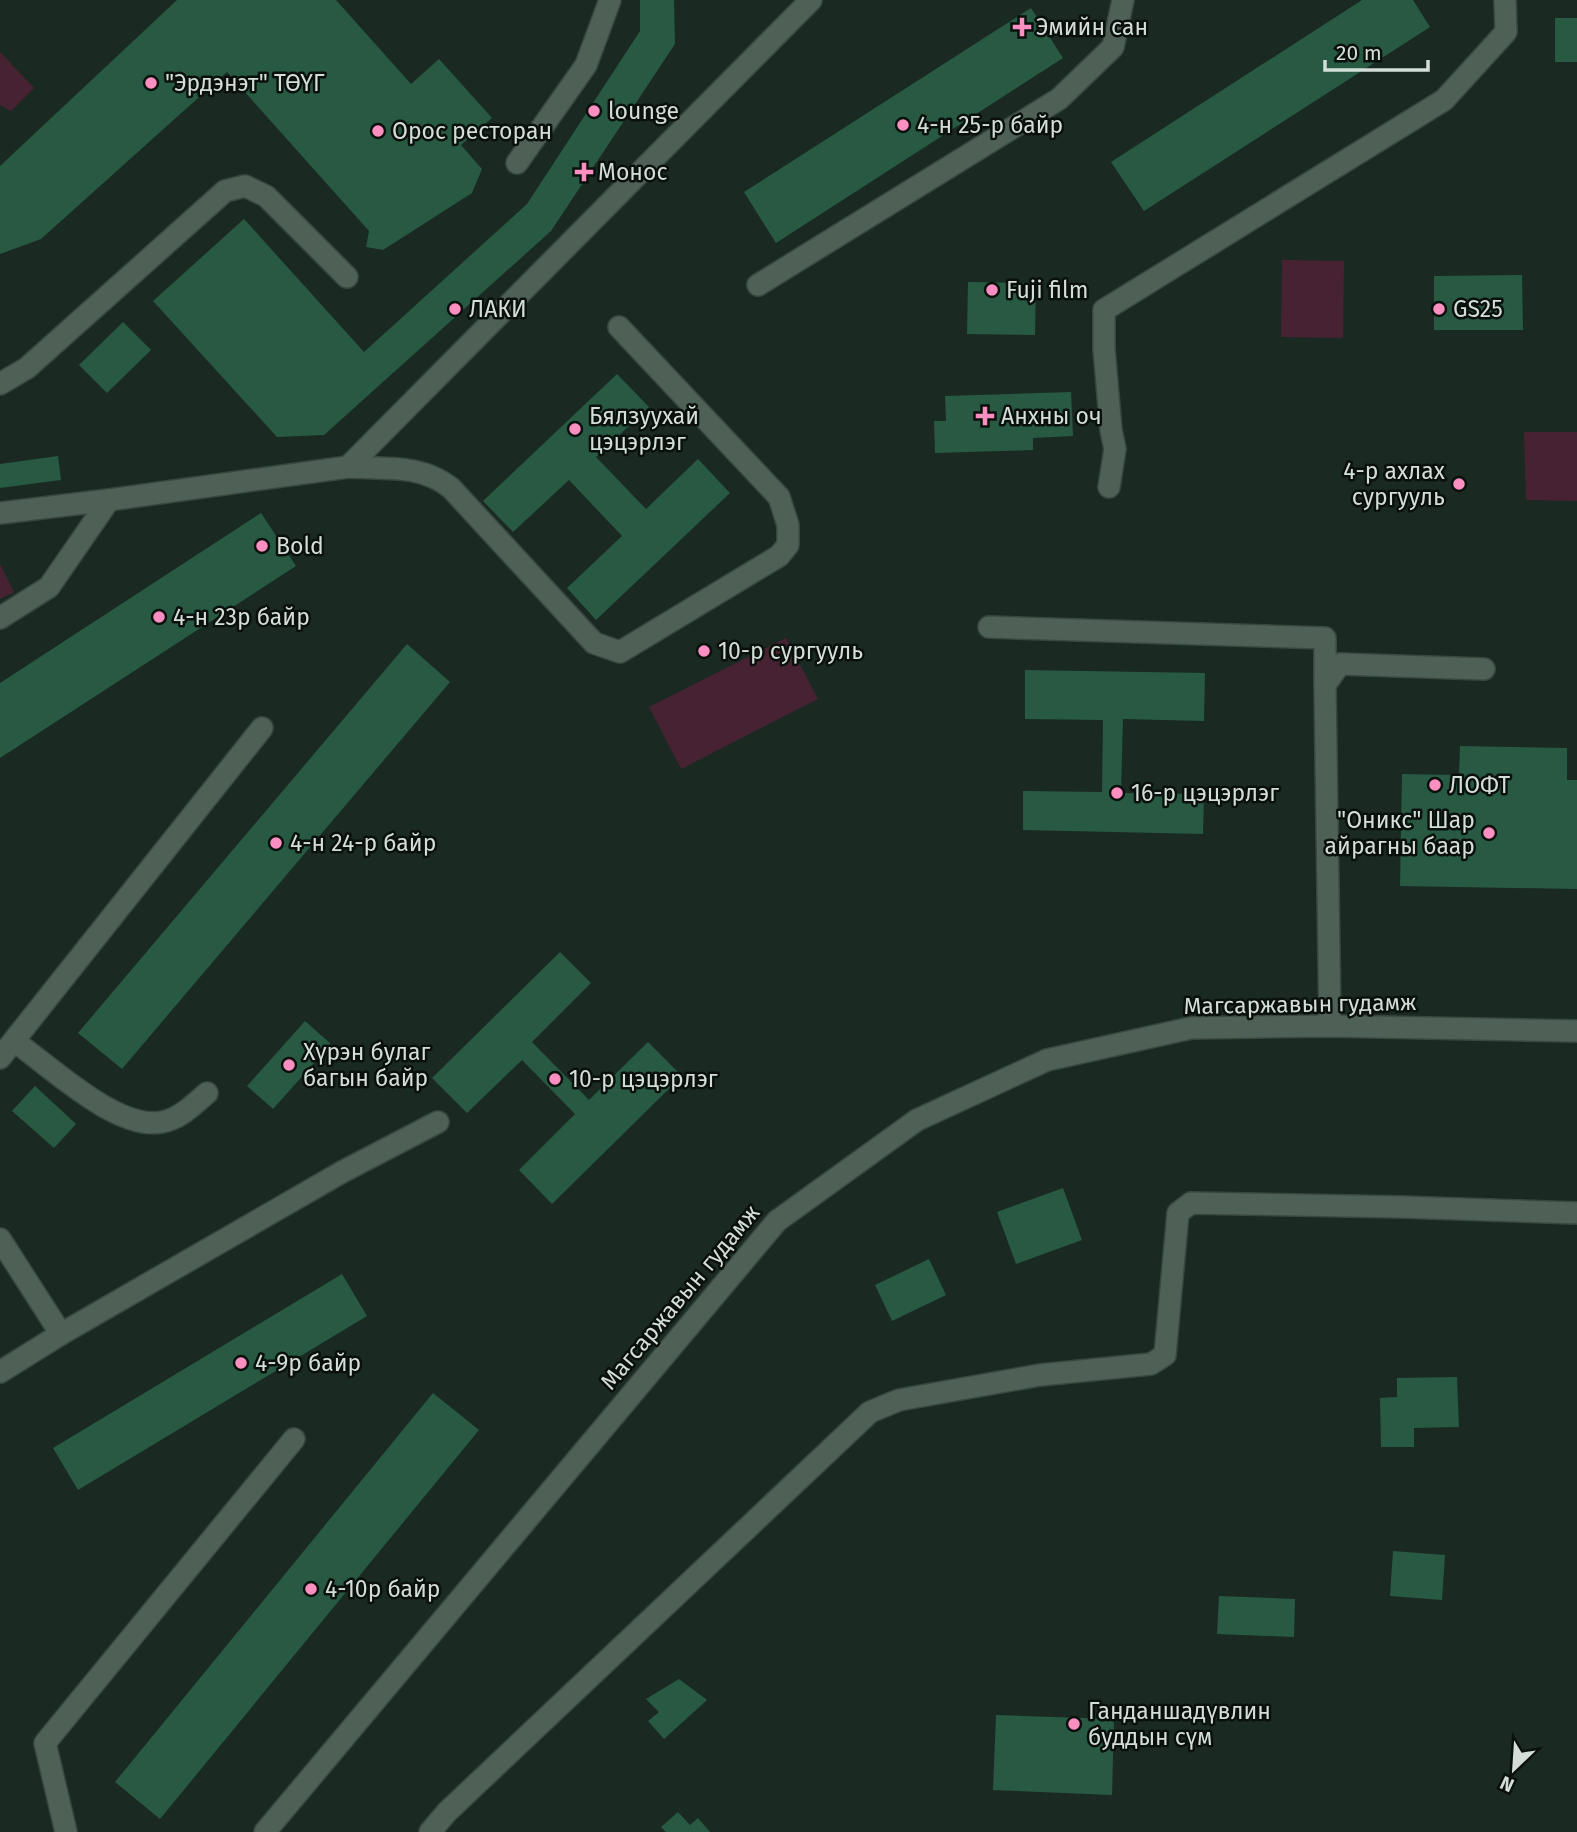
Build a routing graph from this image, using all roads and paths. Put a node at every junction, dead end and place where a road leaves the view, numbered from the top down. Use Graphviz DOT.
graph roads {
  1 [pos="610,0"];
  2 [pos="811,0"];
  3 [pos="1123,0"];
  4 [pos="1506,0"];
  5 [pos="517,163"];
  6 [pos="347,277"];
  7 [pos="758,285"];
  8 [pos="618,327"];
  9 [pos="0,384"];
  10 [pos="348,467"];
  11 [pos="1109,487"];
  12 [pos="109,500"];
  13 [pos="0,513"];
  14 [pos="0,618"];
  15 [pos="989,626"];
  16 [pos="1483,669"];
  17 [pos="1325,685"];
  18 [pos="262,728"];
  19 [pos="1330,1027"];
  20 [pos="1577,1031"];
  21 [pos="14,1041"];
  22 [pos="0,1058"];
  23 [pos="207,1093"];
  24 [pos="438,1122"];
  25 [pos="1577,1213"];
  26 [pos="0,1238"];
  27 [pos="61,1334"];
  28 [pos="0,1372"];
  29 [pos="295,1438"];
  30 [pos="66,1832"];
  31 [pos="265,1832"];
  32 [pos="430,1832"];
  1 -- 5 [label="street"];
  2 -- 10 [label="street"];
  3 -- 7 [label="street"];
  4 -- 11 [label="street"];
  6 -- 9 [label="street"];
  8 -- 10 [label="street"];
  10 -- 12 [label="street"];
  12 -- 13 [label="street"];
  12 -- 14 [label="street"];
  15 -- 17 [label="street"];
  16 -- 17 [label="street"];
  17 -- 19 [label="street"];
  18 -- 21 [label="street"];
  19 -- 20 [label="street, Магсаржавын гудамж"];
  19 -- 31 [label="street, Магсаржавын гудамж"];
  21 -- 22 [label="street"];
  21 -- 23 [label="street"];
  24 -- 27 [label="street"];
  25 -- 32 [label="street"];
  26 -- 27 [label="street"];
  27 -- 28 [label="street"];
  29 -- 30 [label="street"];
}
